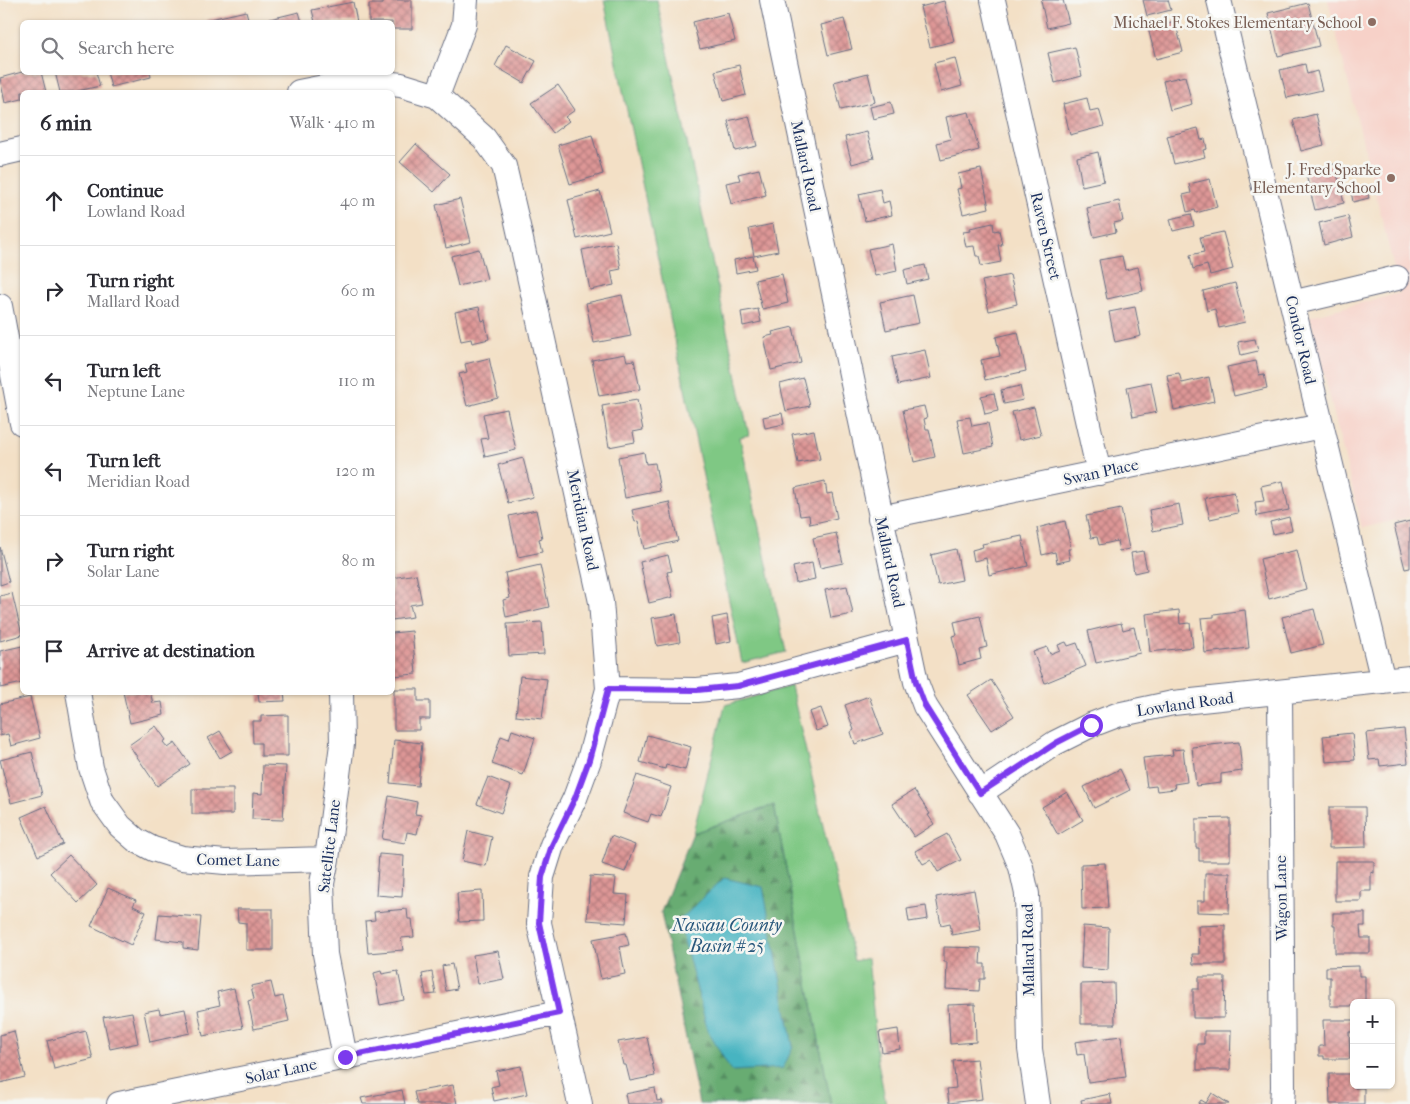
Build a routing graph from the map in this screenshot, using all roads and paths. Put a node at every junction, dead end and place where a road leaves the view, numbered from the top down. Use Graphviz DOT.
graph roads {
  1 [pos="466,0"];
  2 [pos="772,0"];
  3 [pos="993,0"];
  4 [pos="1219,0"];
  5 [pos="309,90"];
  6 [pos="437,96"];
  7 [pos="20,149"];
  8 [pos="0,154"];
  9 [pos="1396,278"];
  10 [pos="1292,303"];
  11 [pos="0,306"];
  12 [pos="20,412"];
  13 [pos="1321,426"];
  14 [pos="1099,473"];
  15 [pos="880,518"];
  16 [pos="907,640"];
  17 [pos="1410,678"];
  18 [pos="1383,681"];
  19 [pos="608,689"];
  20 [pos="1280,693"];
  21 [pos="79,695"];
  22 [pos="341,695"];
  23 [pos="980,793"];
  24 [pos="327,859"];
  25 [pos="559,1013"];
  26 [pos="345,1057"];
  27 [pos="119,1104"];
  28 [pos="580,1104"];
  29 [pos="1038,1104"];
  30 [pos="1282,1104"];
  1 -- 6 [label="street"];
  2 -- 15 [label="street, Mallard Road"];
  3 -- 14 [label="street, Raven Street"];
  4 -- 10 [label="street, Condor Road"];
  5 -- 6 [label="street, Meridian Road"];
  6 -- 19 [label="street, Meridian Road"];
  7 -- 8 [label="street"];
  9 -- 10 [label="street"];
  10 -- 13 [label="street, Condor Road"];
  11 -- 12 [label="street"];
  13 -- 14 [label="street, Swan Place"];
  13 -- 18 [label="street, Condor Road"];
  14 -- 15 [label="street, Swan Place"];
  15 -- 16 [label="street, Mallard Road"];
  16 -- 19 [label="street"];
  16 -- 23 [label="street, Mallard Road"];
  17 -- 18 [label="street, Lowland Road"];
  18 -- 20 [label="street, Lowland Road"];
  19 -- 25 [label="street, Meridian Road"];
  20 -- 23 [label="street, Lowland Road"];
  20 -- 30 [label="street, Wagon Lane"];
  21 -- 24 [label="street, Comet Lane"];
  22 -- 24 [label="street, Satellite Lane"];
  23 -- 29 [label="street, Mallard Road"];
  24 -- 26 [label="street, Satellite Lane"];
  25 -- 26 [label="street, Solar Lane"];
  25 -- 28 [label="street, Meridian Road"];
  26 -- 27 [label="street, Solar Lane"];
}
